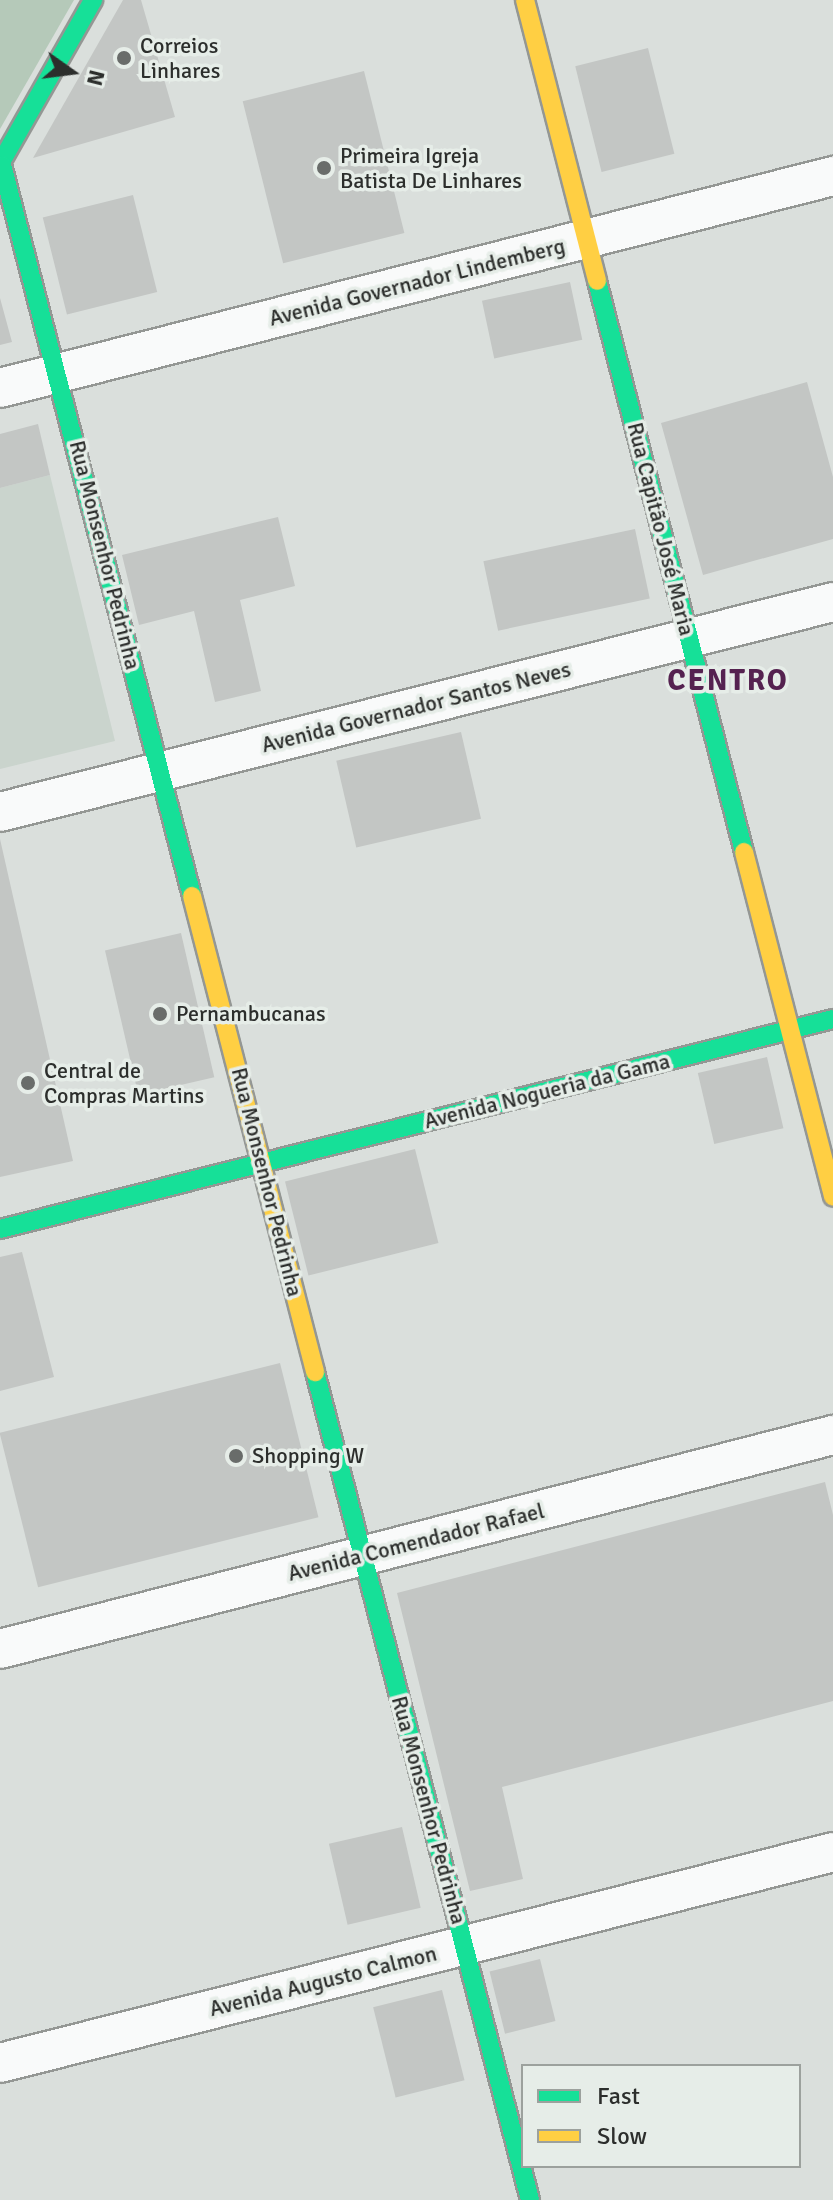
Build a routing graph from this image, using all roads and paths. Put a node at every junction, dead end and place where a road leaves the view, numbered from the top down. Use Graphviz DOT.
graph roads {
  1 [pos="93,0"];
  2 [pos="525,0"];
  3 [pos="1,165"];
  4 [pos="833,176"];
  5 [pos="587,239"];
  6 [pos="58,374"];
  7 [pos="0,388"];
  8 [pos="833,602"];
  9 [pos="689,638"];
  10 [pos="160,771"];
  11 [pos="0,812"];
  12 [pos="833,1019"];
  13 [pos="790,1030"];
  14 [pos="262,1162"];
  15 [pos="833,1197"];
  16 [pos="0,1229"];
  17 [pos="833,1435"];
  18 [pos="363,1556"];
  19 [pos="0,1649"];
  20 [pos="833,1852"];
  21 [pos="464,1946"];
  22 [pos="0,2063"];
  23 [pos="521,2165"];
  24 [pos="522,2168"];
  25 [pos="530,2200"];
  1 -- 3 [label="main road"];
  2 -- 5 [label="main road, Rua Capitão José Maria"];
  3 -- 6 [label="main road, Rua Monsenhor Pedrinha"];
  4 -- 5 [label="street, Avenida Governador Lindemberg"];
  5 -- 6 [label="street, Avenida Governador Lindemberg"];
  5 -- 9 [label="main road, Rua Capitão José Maria"];
  6 -- 7 [label="street, Avenida Governador Lindemberg"];
  6 -- 10 [label="main road, Rua Monsenhor Pedrinha"];
  8 -- 9 [label="street, Avenida Governador Santos Neves"];
  9 -- 10 [label="street, Avenida Governador Santos Neves"];
  9 -- 13 [label="main road, Rua Capitão José Maria"];
  10 -- 11 [label="street, Avenida Governador Santos Neves"];
  10 -- 14 [label="main road, Rua Monsenhor Pedrinha"];
  12 -- 13 [label="main road, Avenida Nogueria da Gama"];
  13 -- 14 [label="main road, Avenida Nogueria da Gama"];
  13 -- 15 [label="main road, Rua Capitão José Maria"];
  14 -- 16 [label="main road, Avenida Nogueria da Gama"];
  14 -- 18 [label="main road, Rua Monsenhor Pedrinha"];
  17 -- 18 [label="street, Avenida Comendador Rafael"];
  18 -- 19 [label="street, Avenida Comendador Rafael"];
  18 -- 21 [label="main road, Rua Monsenhor Pedrinha"];
  20 -- 21 [label="street, Avenida Augusto Calmon"];
  21 -- 22 [label="street, Avenida Augusto Calmon"];
  21 -- 23 [label="main road, Rua Monsenhor Pedrinha"];
  24 -- 25 [label="main road, Rua Monsenhor Pedrinha"];
}
